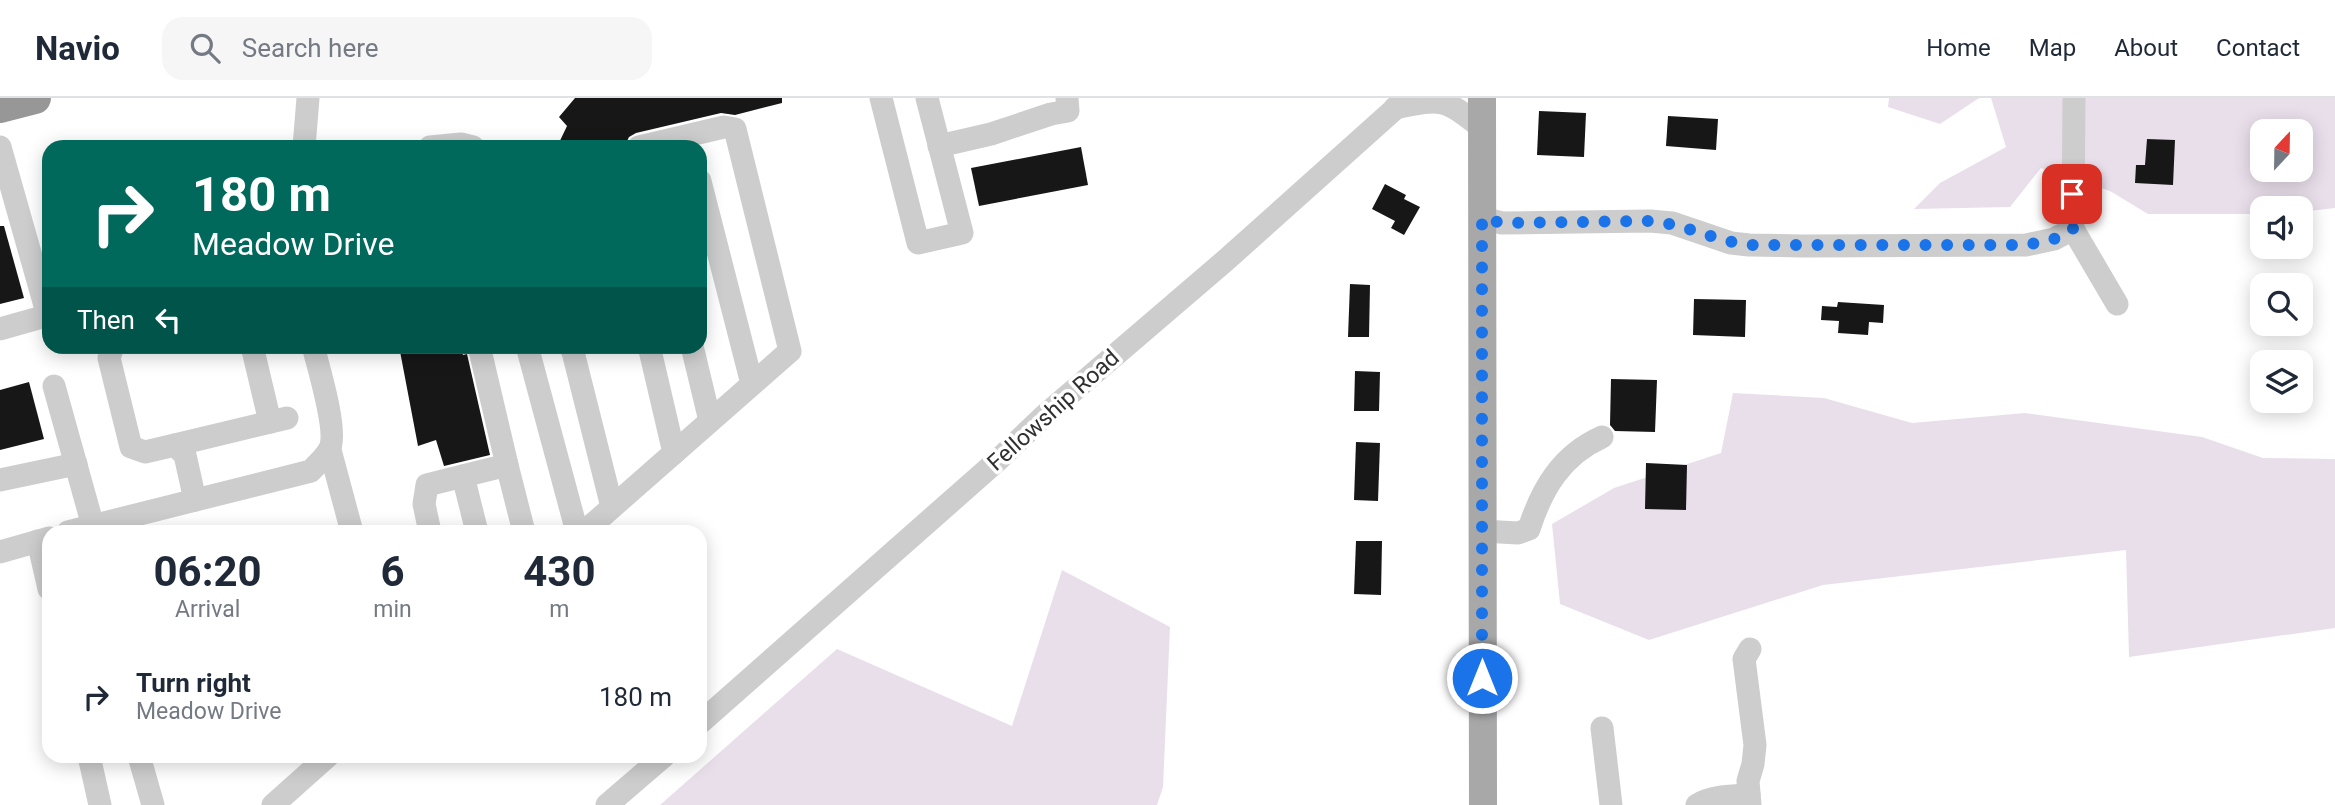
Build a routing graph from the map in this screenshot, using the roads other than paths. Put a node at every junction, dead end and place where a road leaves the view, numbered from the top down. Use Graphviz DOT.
graph roads {
  1 [pos="35,98"];
  2 [pos="308,98"];
  3 [pos="881,98"];
  4 [pos="927,98"];
  5 [pos="1067,98"];
  6 [pos="1482,98"];
  7 [pos="2074,98"];
  8 [pos="1401,103"];
  9 [pos="0,107"];
  10 [pos="1482,128"];
  11 [pos="305,140"];
  12 [pos="692,140"];
  13 [pos="939,146"];
  14 [pos="0,147"];
  15 [pos="707,208"];
  16 [pos="1482,218"];
  17 [pos="2073,229"];
  18 [pos="42,295"];
  19 [pos="2117,304"];
  20 [pos="42,317"];
  21 [pos="0,330"];
  22 [pos="110,354"];
  23 [pos="255,354"];
  24 [pos="315,354"];
  25 [pos="481,354"];
  26 [pos="534,354"];
  27 [pos="574,354"];
  28 [pos="651,354"];
  29 [pos="694,354"];
  30 [pos="752,384"];
  31 [pos="54,386"];
  32 [pos="710,421"];
  33 [pos="1602,438"];
  34 [pos="175,445"];
  35 [pos="330,450"];
  36 [pos="674,453"];
  37 [pos="76,464"];
  38 [pos="507,465"];
  39 [pos="463,476"];
  40 [pos="0,480"];
  41 [pos="195,500"];
  42 [pos="612,507"];
  43 [pos="93,525"];
  44 [pos="97,525"];
  45 [pos="350,525"];
  46 [pos="428,525"];
  47 [pos="475,525"];
  48 [pos="522,525"];
  49 [pos="575,525"];
  50 [pos="592,525"];
  51 [pos="1482,531"];
  52 [pos="42,539"];
  53 [pos="0,552"];
  54 [pos="1750,649"];
  55 [pos="707,717"];
  56 [pos="1602,727"];
  57 [pos="91,763"];
  58 [pos="141,763"];
  59 [pos="320,763"];
  60 [pos="656,763"];
  61 [pos="1749,800"];
  62 [pos="100,805"];
  63 [pos="153,805"];
  64 [pos="273,805"];
  65 [pos="607,805"];
  66 [pos="1483,805"];
  67 [pos="1611,805"];
  68 [pos="1697,805"];
  1 -- 9 [label="highway"];
  2 -- 11 [label="street"];
  3 -- 13 [label="street"];
  4 -- 13 [label="street"];
  5 -- 13 [label="street"];
  6 -- 10 [label="main road"];
  7 -- 17 [label="street"];
  8 -- 10 [label="street"];
  8 -- 55 [label="street, Fellowship Road"];
  10 -- 16 [label="main road"];
  12 -- 30 [label="street"];
  14 -- 18 [label="street"];
  15 -- 30 [label="street"];
  16 -- 17 [label="street"];
  16 -- 51 [label="main road"];
  17 -- 19 [label="street"];
  20 -- 21 [label="street"];
  22 -- 34 [label="street"];
  23 -- 34 [label="street"];
  24 -- 35 [label="street"];
  25 -- 38 [label="street"];
  26 -- 49 [label="street"];
  27 -- 42 [label="street"];
  28 -- 36 [label="street"];
  29 -- 32 [label="street"];
  30 -- 32 [label="street"];
  31 -- 37 [label="street"];
  32 -- 36 [label="street"];
  33 -- 51 [label="street"];
  34 -- 41 [label="street"];
  35 -- 41 [label="street"];
  35 -- 45 [label="street"];
  36 -- 42 [label="street"];
  37 -- 40 [label="street"];
  37 -- 43 [label="street"];
  38 -- 39 [label="street"];
  38 -- 48 [label="street"];
  39 -- 46 [label="street"];
  39 -- 47 [label="street"];
  41 -- 44 [label="street"];
  42 -- 50 [label="street"];
  51 -- 66 [label="main road"];
  52 -- 53 [label="street"];
  54 -- 61 [label="street"];
  56 -- 67 [label="street"];
  57 -- 62 [label="street"];
  58 -- 63 [label="street"];
  59 -- 64 [label="street"];
  60 -- 65 [label="street"];
  61 -- 68 [label="street"];
}
